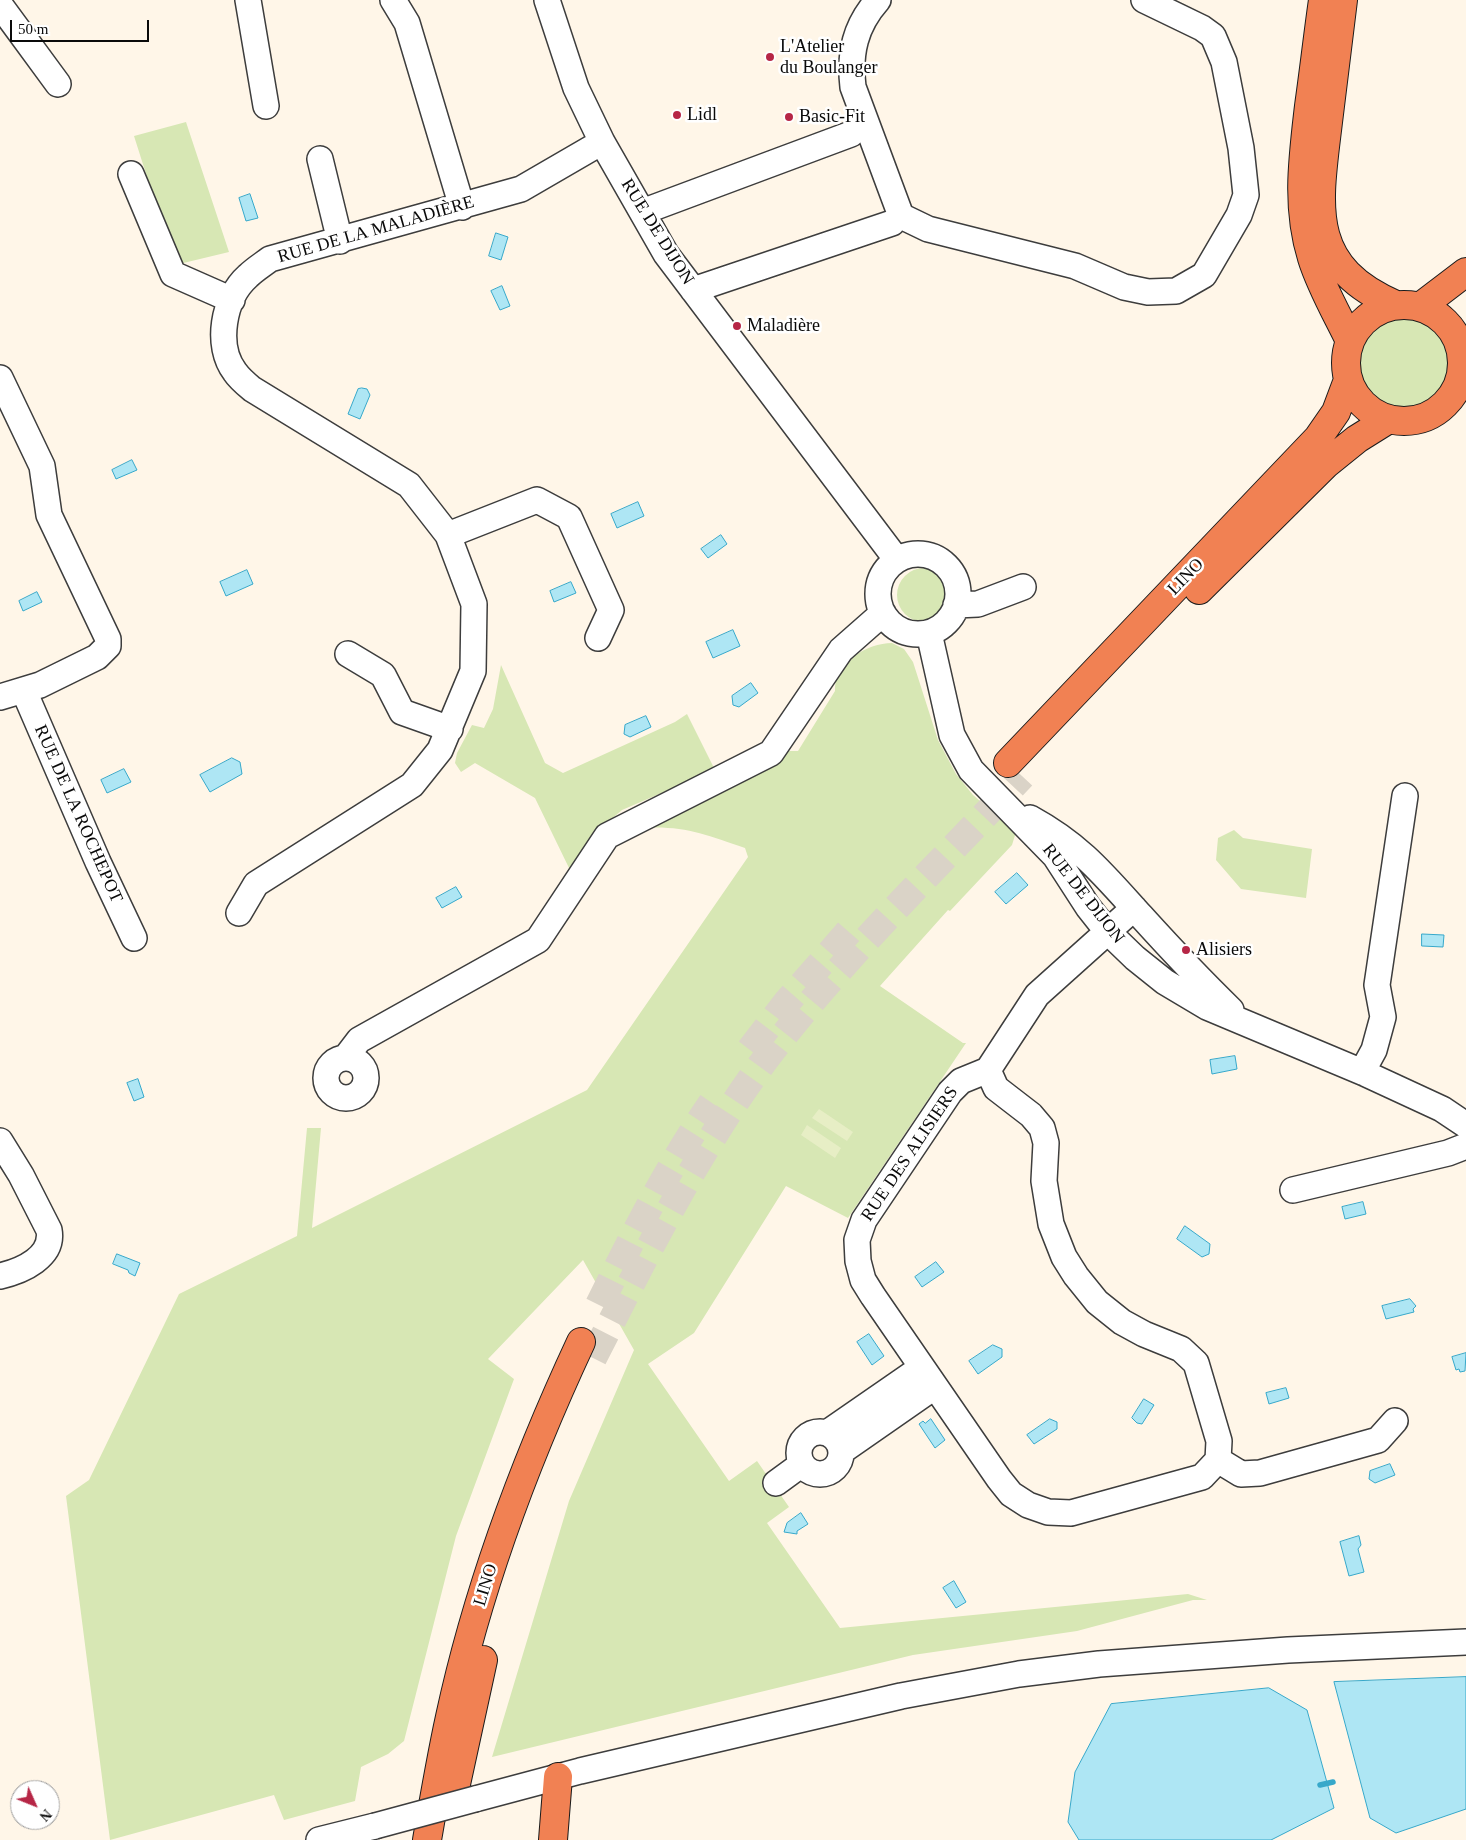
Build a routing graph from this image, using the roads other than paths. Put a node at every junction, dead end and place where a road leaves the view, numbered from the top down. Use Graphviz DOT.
graph roads {
  1 [pos="248,0"];
  2 [pos="393,0"];
  3 [pos="547,0"];
  4 [pos="878,0"];
  5 [pos="1144,0"];
  6 [pos="1323,0"];
  7 [pos="1343,0"];
  8 [pos="0,5"];
  9 [pos="58,84"];
  10 [pos="266,106"];
  11 [pos="851,134"];
  12 [pos="602,142"];
  13 [pos="320,159"];
  14 [pos="131,174"];
  15 [pos="462,206"];
  16 [pos="642,212"];
  17 [pos="892,223"];
  18 [pos="340,241"];
  19 [pos="1466,272"];
  20 [pos="693,290"];
  21 [pos="232,300"];
  22 [pos="1408,306"];
  23 [pos="1462,330"];
  24 [pos="1350,341"];
  25 [pos="0,378"];
  26 [pos="1348,380"];
  27 [pos="1388,419"];
  28 [pos="448,535"];
  29 [pos="898,560"];
  30 [pos="1023,587"];
  31 [pos="956,605"];
  32 [pos="882,613"];
  33 [pos="929,633"];
  34 [pos="598,638"];
  35 [pos="348,654"];
  36 [pos="24,691"];
  37 [pos="0,698"];
  38 [pos="450,729"];
  39 [pos="1406,796"];
  40 [pos="1006,805"];
  41 [pos="1134,908"];
  42 [pos="239,913"];
  43 [pos="1108,931"];
  44 [pos="134,938"];
  45 [pos="1242,1021"];
  46 [pos="346,1057"];
  47 [pos="988,1070"];
  48 [pos="1362,1072"];
  49 [pos="1466,1125"];
  50 [pos="0,1141"];
  51 [pos="1466,1146"];
  52 [pos="1292,1190"];
  53 [pos="0,1276"];
  54 [pos="927,1377"];
  55 [pos="1394,1421"];
  56 [pos="834,1442"];
  57 [pos="1218,1460"];
  58 [pos="802,1464"];
  59 [pos="776,1483"];
  60 [pos="1466,1642"];
  61 [pos="558,1777"];
  62 [pos="319,1840"];
  63 [pos="427,1840"];
  64 [pos="446,1840"];
  65 [pos="553,1840"];
  1 -- 10 [label="street"];
  2 -- 15 [label="street"];
  3 -- 12 [label="street, RUE DE DIJON"];
  4 -- 5 [label="street"];
  6 -- 24 [label="highway"];
  7 -- 22 [label="highway"];
  8 -- 9 [label="street"];
  11 -- 16 [label="street"];
  12 -- 15 [label="street, RUE DE LA MALADIÈRE"];
  12 -- 16 [label="street, RUE DE DIJON"];
  13 -- 18 [label="street"];
  14 -- 21 [label="street"];
  15 -- 18 [label="street, RUE DE LA MALADIÈRE"];
  16 -- 20 [label="street, RUE DE DIJON"];
  17 -- 20 [label="street"];
  18 -- 21 [label="street, RUE DE LA MALADIÈRE"];
  19 -- 22 [label="highway, LINO"];
  20 -- 29 [label="street, RUE DE DIJON"];
  21 -- 28 [label="street, RUE DE LA MALADIÈRE"];
  22 -- 23 [label="highway, LINO"];
  22 -- 24 [label="highway, LINO"];
  23 -- 27 [label="highway, LINO"];
  24 -- 26 [label="highway, LINO"];
  25 -- 36 [label="street"];
  26 -- 27 [label="highway, LINO"];
  26 -- 27 [label="highway, LINO"];
  28 -- 34 [label="street"];
  28 -- 38 [label="street, RUE DE LA MALADIÈRE"];
  29 -- 31 [label="street"];
  29 -- 32 [label="street"];
  30 -- 31 [label="street"];
  31 -- 33 [label="street"];
  32 -- 33 [label="street"];
  32 -- 46 [label="street"];
  33 -- 40 [label="street, RUE DE DIJON"];
  35 -- 38 [label="street"];
  36 -- 37 [label="street"];
  36 -- 44 [label="street, RUE DE LA ROCHEPOT"];
  38 -- 42 [label="street, RUE DE LA MALADIÈRE"];
  39 -- 48 [label="street"];
  40 -- 41 [label="street, RUE DE DIJON"];
  40 -- 43 [label="street, RUE DE DIJON"];
  41 -- 43 [label="street"];
  41 -- 45 [label="street, RUE DE DIJON"];
  43 -- 45 [label="street, RUE DE DIJON"];
  43 -- 47 [label="street"];
  45 -- 48 [label="street, RUE DE DIJON"];
  47 -- 54 [label="street, RUE DES ALISIERS"];
  47 -- 57 [label="street"];
  48 -- 49 [label="street, RUE DE DIJON"];
  50 -- 53 [label="street"];
  51 -- 52 [label="street"];
  54 -- 56 [label="street"];
  54 -- 57 [label="street, RUE DES ALISIERS"];
  55 -- 57 [label="street"];
  56 -- 58 [label="street"];
  56 -- 58 [label="street"];
  58 -- 59 [label="street"];
  60 -- 61 [label="street"];
  61 -- 62 [label="street, bridge"];
  61 -- 65 [label="highway"];
  63 -- 64 [label="highway, LINO"];
}
